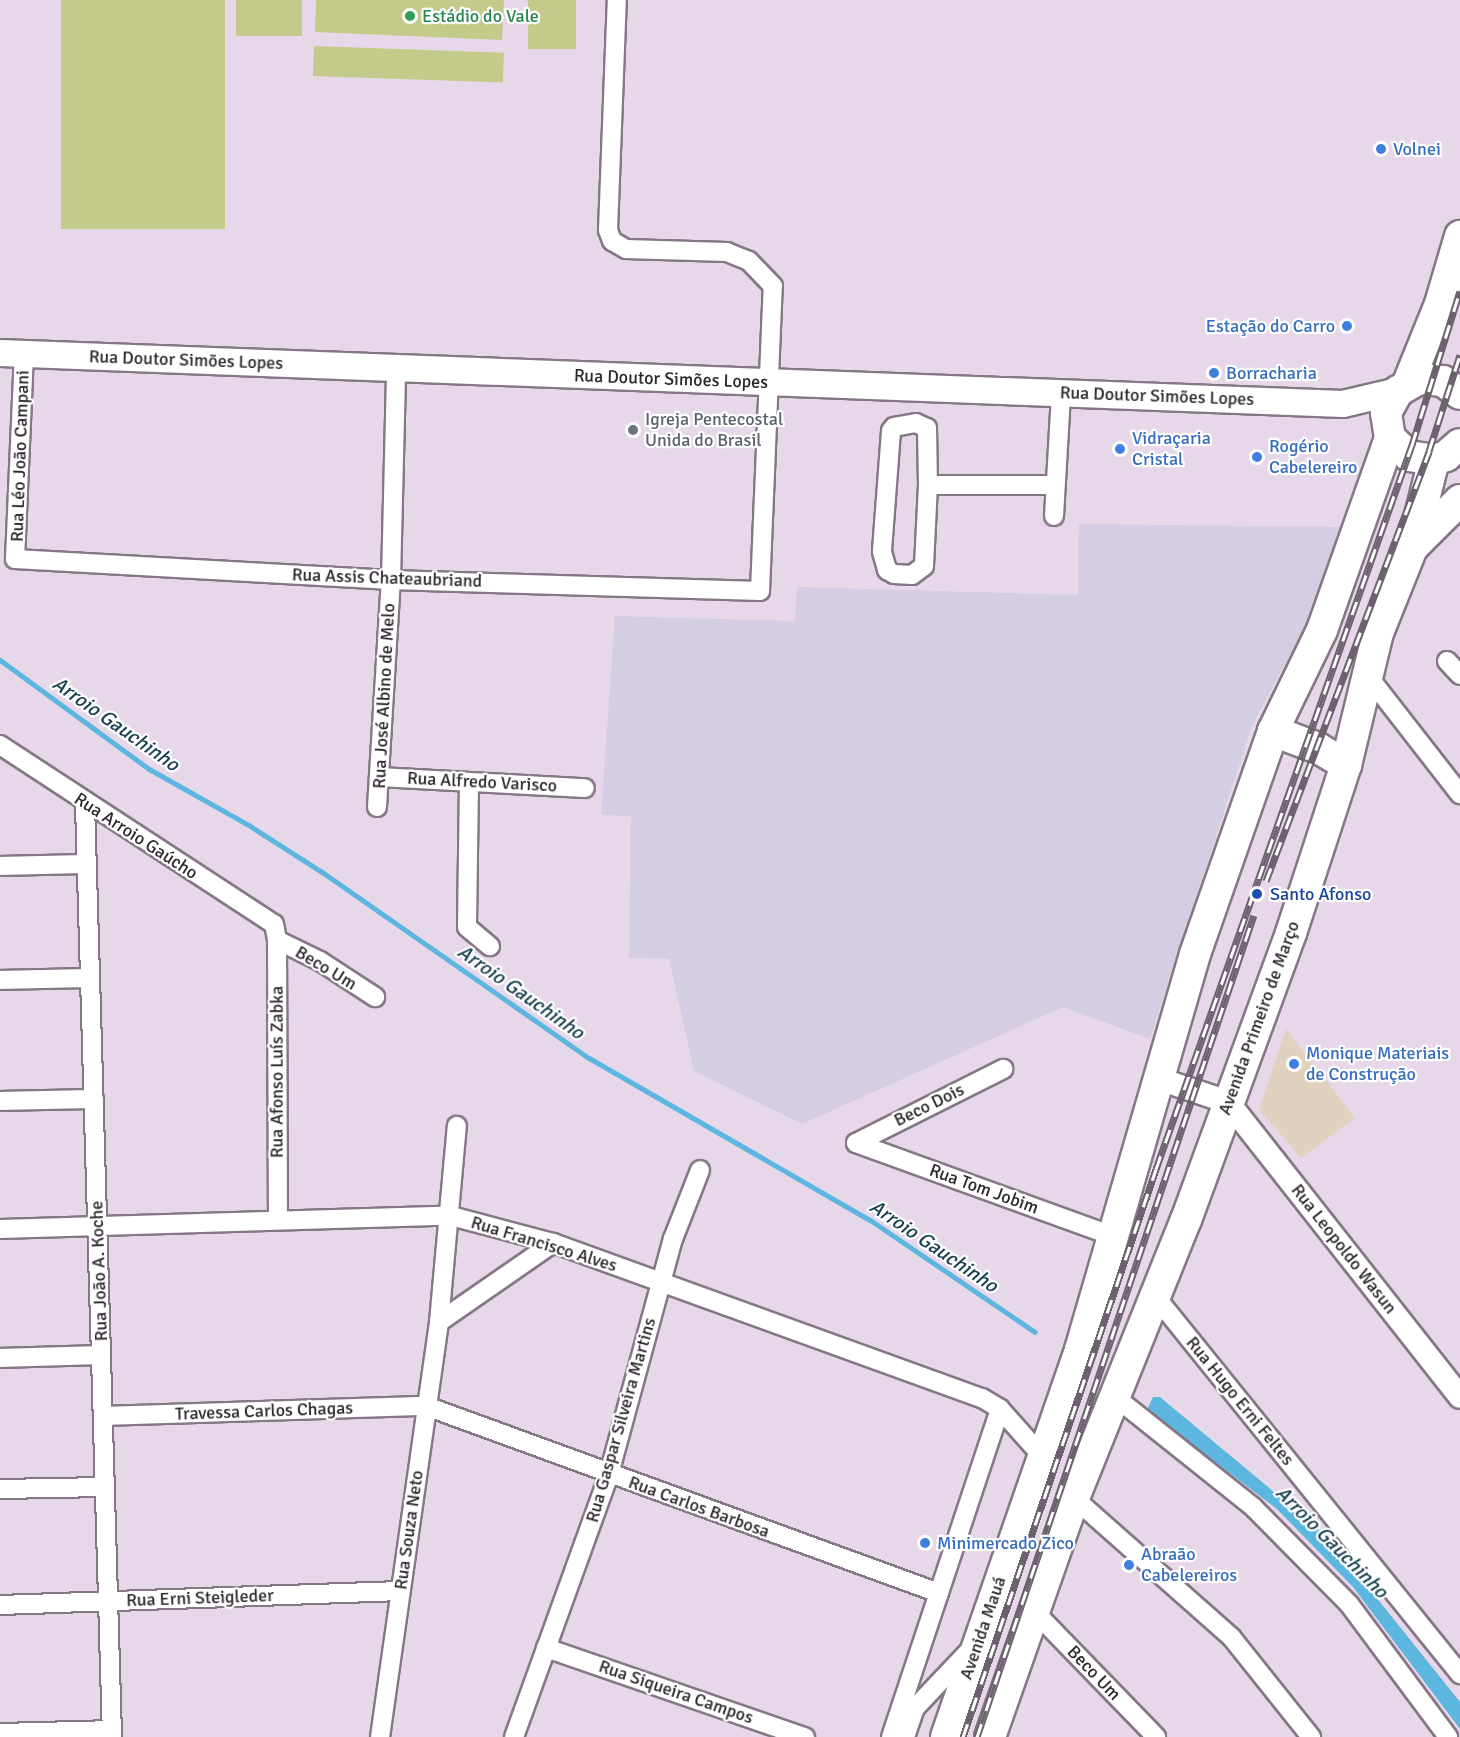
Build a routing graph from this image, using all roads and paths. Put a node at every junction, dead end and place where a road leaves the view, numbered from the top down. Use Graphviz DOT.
graph roads {
  1 [pos="617,0"];
  2 [pos="1460,236"];
  3 [pos="12,353"];
  4 [pos="396,369"];
  5 [pos="768,384"];
  6 [pos="1403,387"];
  7 [pos="1061,393"];
  8 [pos="1460,394"];
  9 [pos="1343,404"];
  10 [pos="1388,432"];
  11 [pos="1460,444"];
  12 [pos="1447,460"];
  13 [pos="928,485"];
  14 [pos="1055,485"];
  15 [pos="1460,500"];
  16 [pos="1054,516"];
  17 [pos="1412,549"];
  18 [pos="15,560"];
  19 [pos="391,580"];
  20 [pos="1447,661"];
  21 [pos="1460,675"];
  22 [pos="1368,676"];
  23 [pos="1274,731"];
  24 [pos="0,745"];
  25 [pos="1346,765"];
  26 [pos="379,777"];
  27 [pos="469,782"];
  28 [pos="585,788"];
  29 [pos="1460,794"];
  30 [pos="86,804"];
  31 [pos="377,807"];
  32 [pos="87,864"];
  33 [pos="0,866"];
  34 [pos="275,932"];
  35 [pos="490,946"];
  36 [pos="90,978"];
  37 [pos="0,980"];
  38 [pos="375,997"];
  39 [pos="1003,1069"];
  40 [pos="1156,1078"];
  41 [pos="94,1099"];
  42 [pos="0,1101"];
  43 [pos="1228,1102"];
  44 [pos="458,1126"];
  45 [pos="856,1143"];
  46 [pos="700,1170"];
  47 [pos="451,1216"];
  48 [pos="278,1220"];
  49 [pos="97,1225"];
  50 [pos="0,1229"];
  51 [pos="1113,1236"];
  52 [pos="553,1243"];
  53 [pos="661,1280"];
  54 [pos="1155,1296"];
  55 [pos="439,1322"];
  56 [pos="101,1355"];
  57 [pos="0,1358"];
  58 [pos="1114,1396"];
  59 [pos="1460,1397"];
  60 [pos="426,1406"];
  61 [pos="1000,1409"];
  62 [pos="103,1416"];
  63 [pos="1042,1456"];
  64 [pos="609,1474"];
  65 [pos="105,1487"];
  66 [pos="0,1489"];
  67 [pos="1074,1498"];
  68 [pos="400,1591"];
  69 [pos="939,1593"];
  70 [pos="108,1601"];
  71 [pos="0,1605"];
  72 [pos="1033,1610"];
  73 [pos="978,1643"];
  74 [pos="546,1648"];
  75 [pos="1459,1672"];
  76 [pos="0,1733"];
  77 [pos="112,1734"];
  78 [pos="380,1737"];
  79 [pos="514,1737"];
  80 [pos="805,1737"];
  81 [pos="891,1737"];
  82 [pos="905,1737"];
  83 [pos="946,1737"];
  84 [pos="990,1737"];
  85 [pos="1156,1737"];
  86 [pos="1311,1737"];
  87 [pos="1448,1737"];
  1 -- 5 [label="street"];
  2 -- 6 [label="main road"];
  3 -- 4 [label="main road, Rua Doutor Simões Lopes"];
  3 -- 18 [label="street, Rua Léo João Campani"];
  4 -- 5 [label="main road, Rua Doutor Simões Lopes"];
  4 -- 19 [label="street, Rua José Albino de Melo"];
  5 -- 7 [label="main road, Rua Doutor Simões Lopes"];
  5 -- 19 [label="street, Rua Assis Chateaubriand"];
  6 -- 8 [label="main road"];
  6 -- 9 [label="main road, Rua Doutor Simões Lopes"];
  6 -- 10 [label="main road"];
  7 -- 9 [label="main road, Rua Doutor Simões Lopes"];
  7 -- 14 [label="street"];
  9 -- 10 [label="main road, Rua Doutor Simões Lopes"];
  10 -- 12 [label="main road"];
  10 -- 23 [label="main road"];
  11 -- 12 [label="main road"];
  12 -- 17 [label="main road, Avenida Primeiro de Março"];
  13 -- 13 [label="street"];
  13 -- 14 [label="street"];
  14 -- 16 [label="street"];
  15 -- 17 [label="main road"];
  17 -- 22 [label="main road, Avenida Primeiro de Março"];
  18 -- 19 [label="street, Rua Assis Chateaubriand"];
  19 -- 26 [label="street, Rua José Albino de Melo"];
  20 -- 21 [label="street"];
  22 -- 25 [label="main road, Avenida Primeiro de Março"];
  22 -- 29 [label="street"];
  23 -- 25 [label="main road"];
  23 -- 40 [label="main road"];
  24 -- 30 [label="street, Rua Arroio Gaúcho"];
  25 -- 43 [label="main road, Avenida Primeiro de Março"];
  26 -- 27 [label="street, Rua Alfredo Varisco"];
  26 -- 31 [label="street, Rua José Albino de Melo"];
  27 -- 28 [label="street, Rua Alfredo Varisco"];
  27 -- 35 [label="street"];
  30 -- 32 [label="street, Rua João A. Koche"];
  30 -- 34 [label="street, Rua Arroio Gaúcho"];
  32 -- 33 [label="street"];
  32 -- 36 [label="street, Rua João A. Koche"];
  34 -- 38 [label="street, Beco Um"];
  34 -- 48 [label="street, Rua Afonso Luís Zabka"];
  36 -- 37 [label="street"];
  36 -- 41 [label="street, Rua João A. Koche"];
  39 -- 45 [label="street, Beco Dois"];
  40 -- 43 [label="street"];
  40 -- 51 [label="main road"];
  41 -- 42 [label="street"];
  41 -- 49 [label="street, Rua João A. Koche"];
  43 -- 54 [label="main road, Avenida Primeiro de Março"];
  43 -- 59 [label="street, Rua Leopoldo Wasun"];
  44 -- 47 [label="street, Rua Souza Neto"];
  45 -- 51 [label="street, Rua Tom Jobim"];
  46 -- 53 [label="street, Rua Gaspar Silveira Martins"];
  47 -- 48 [label="street, Rua Francisco Alves"];
  47 -- 52 [label="street, Rua Francisco Alves"];
  47 -- 55 [label="street, Rua Souza Neto"];
  48 -- 49 [label="street, Rua Francisco Alves"];
  49 -- 50 [label="street, Rua Francisco Alves"];
  49 -- 56 [label="street, Rua João A. Koche"];
  51 -- 63 [label="main road, Avenida Mauá"];
  52 -- 53 [label="street, Rua Francisco Alves"];
  52 -- 55 [label="street"];
  53 -- 61 [label="street, Rua Francisco Alves"];
  53 -- 64 [label="street, Rua Gaspar Silveira Martins"];
  54 -- 58 [label="main road, Avenida Primeiro de Março"];
  54 -- 75 [label="street, Rua Hugo Erni Feltes"];
  55 -- 60 [label="street, Rua Souza Neto"];
  56 -- 57 [label="street"];
  56 -- 62 [label="street, Rua João A. Koche"];
  58 -- 67 [label="main road"];
  58 -- 87 [label="street"];
  60 -- 62 [label="street, Travessa Carlos Chagas"];
  60 -- 64 [label="street, Rua Carlos Barbosa"];
  60 -- 68 [label="street, Rua Souza Neto"];
  61 -- 63 [label="street, Rua Francisco Alves"];
  61 -- 69 [label="street"];
  62 -- 65 [label="street, Rua João A. Koche"];
  63 -- 73 [label="main road, Avenida Mauá"];
  64 -- 69 [label="street, Rua Carlos Barbosa"];
  64 -- 74 [label="street, Rua Gaspar Silveira Martins"];
  65 -- 66 [label="street"];
  65 -- 70 [label="street, Rua João A. Koche"];
  67 -- 72 [label="main road"];
  67 -- 86 [label="street"];
  68 -- 70 [label="street, Rua Erni Steigleder"];
  68 -- 78 [label="street, Rua Souza Neto"];
  69 -- 81 [label="street"];
  70 -- 71 [label="street, Rua Erni Steigleder"];
  70 -- 77 [label="street, Rua João A. Koche"];
  72 -- 84 [label="main road"];
  72 -- 85 [label="street, Beco Um"];
  73 -- 82 [label="street"];
  73 -- 83 [label="main road, Avenida Mauá"];
  74 -- 79 [label="street, Rua Gaspar Silveira Martins"];
  74 -- 80 [label="street, Rua Siqueira Campos"];
  76 -- 77 [label="street"];
}
